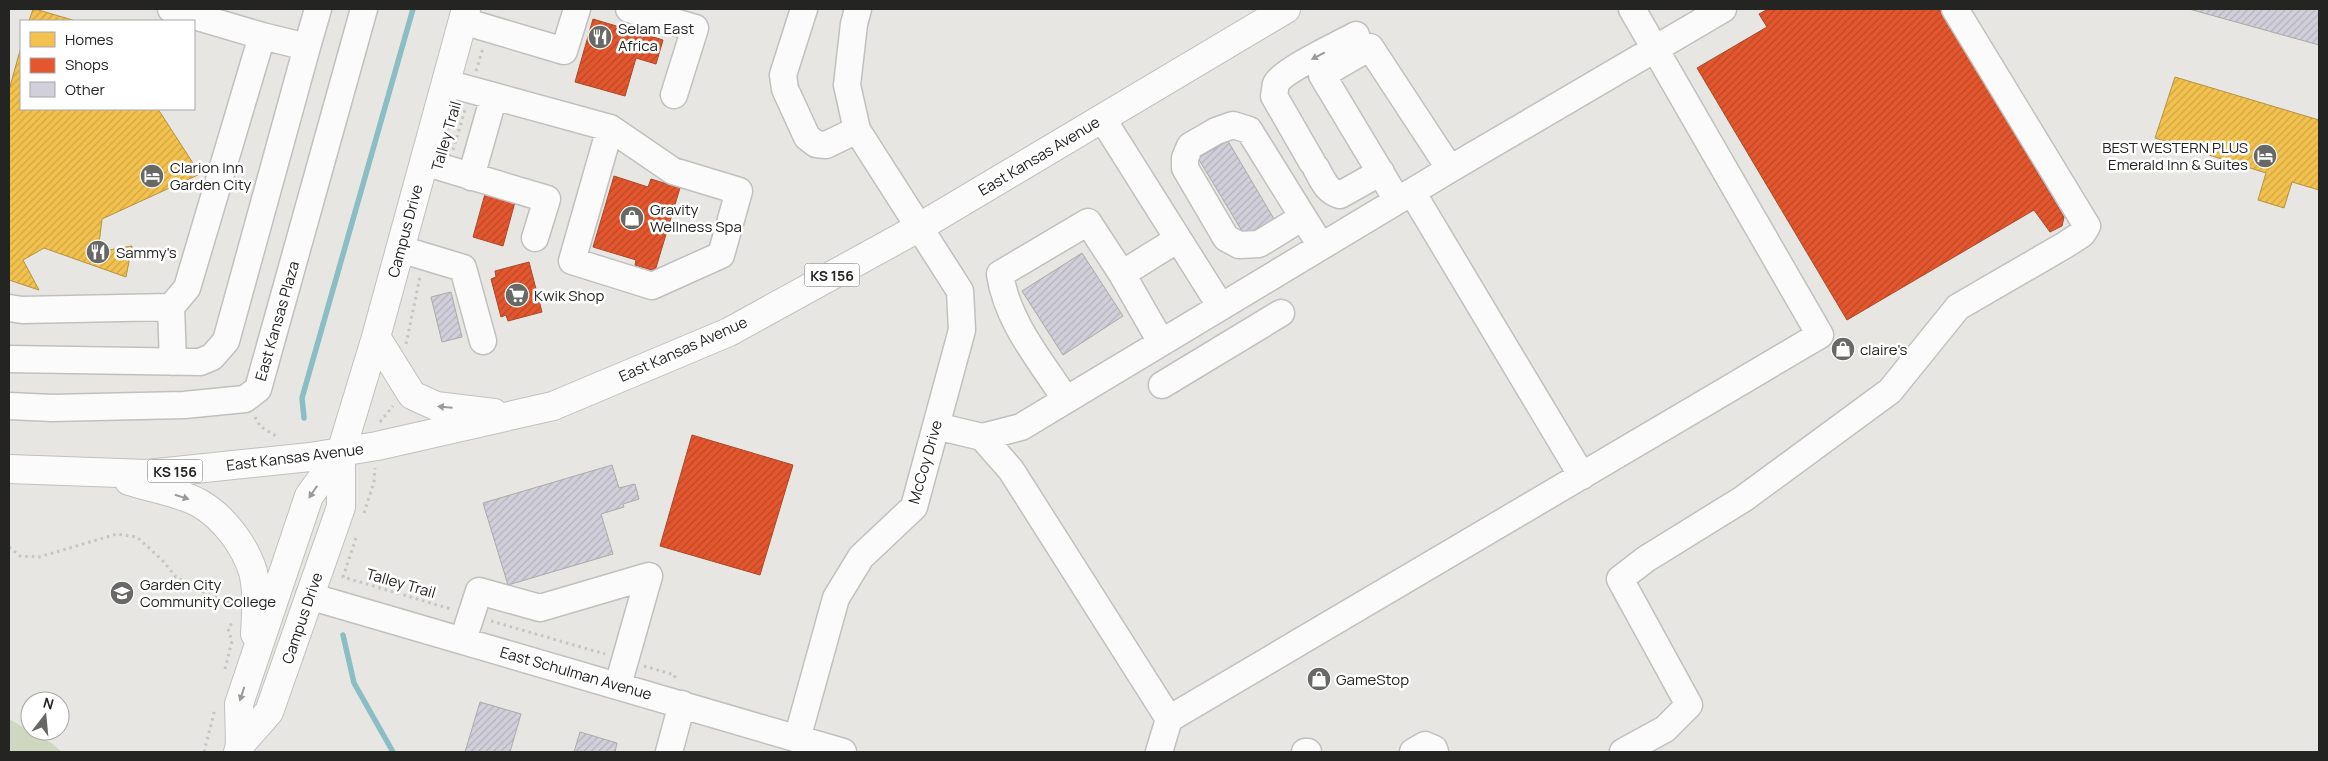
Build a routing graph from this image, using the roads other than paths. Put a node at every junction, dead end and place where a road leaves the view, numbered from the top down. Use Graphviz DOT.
graph roads {
  1 [pos="172,9"];
  2 [pos="318,9"];
  3 [pos="364,9"];
  4 [pos="577,9"];
  5 [pos="628,9"];
  6 [pos="804,9"];
  7 [pos="858,9"];
  8 [pos="1286,9"];
  9 [pos="1632,9"];
  10 [pos="1956,9"];
  11 [pos="1707,13"];
  12 [pos="465,15"];
  13 [pos="251,25"];
  14 [pos="1366,40"];
  15 [pos="307,47"];
  16 [pos="1655,48"];
  17 [pos="470,90"];
  18 [pos="674,95"];
  19 [pos="1102,118"];
  20 [pos="610,128"];
  21 [pos="857,130"];
  22 [pos="447,169"];
  23 [pos="1450,169"];
  24 [pos="1381,172"];
  25 [pos="1405,196"];
  26 [pos="1303,217"];
  27 [pos="918,228"];
  28 [pos="535,238"];
  29 [pos="1178,240"];
  30 [pos="1321,246"];
  31 [pos="412,252"];
  32 [pos="1122,274"];
  33 [pos="171,307"];
  34 [pos="1221,307"];
  35 [pos="9,308"];
  36 [pos="1282,313"];
  37 [pos="376,337"];
  38 [pos="483,341"];
  39 [pos="1162,342"];
  40 [pos="9,359"];
  41 [pos="173,362"];
  42 [pos="1162,385"];
  43 [pos="1066,400"];
  44 [pos="9,406"];
  45 [pos="511,416"];
  46 [pos="936,426"];
  47 [pos="982,437"];
  48 [pos="341,452"];
  49 [pos="9,469"];
  50 [pos="101,473"];
  51 [pos="1582,476"];
  52 [pos="309,596"];
  53 [pos="463,640"];
  54 [pos="254,661"];
  55 [pos="618,685"];
  56 [pos="682,704"];
  57 [pos="1169,719"];
  58 [pos="797,739"];
  59 [pos="239,749"];
  60 [pos="669,752"];
  61 [pos="843,752"];
  62 [pos="1159,752"];
  63 [pos="1413,752"];
  64 [pos="1435,752"];
  65 [pos="1623,752"];
  1 -- 13 [label="street"];
  2 -- 15 [label="street"];
  3 -- 44 [label="street, East Kansas Plaza"];
  4 -- 12 [label="street"];
  5 -- 18 [label="street"];
  6 -- 21 [label="street"];
  7 -- 21 [label="street, McCoy Drive"];
  8 -- 19 [label="main road, East Kansas Avenue / KS 156"];
  9 -- 16 [label="street"];
  10 -- 65 [label="street"];
  11 -- 16 [label="street"];
  12 -- 17 [label="main road, Campus Drive"];
  13 -- 15 [label="street"];
  13 -- 33 [label="street"];
  14 -- 23 [label="street"];
  14 -- 24 [label="street"];
  14 -- 24 [label="street, one-way"];
  15 -- 41 [label="street"];
  16 -- 23 [label="street"];
  16 -- 51 [label="street"];
  17 -- 20 [label="street"];
  17 -- 22 [label="main road, Campus Drive"];
  17 -- 22 [label="street"];
  19 -- 27 [label="main road, East Kansas Avenue / KS 156"];
  19 -- 29 [label="street"];
  20 -- 20 [label="street"];
  21 -- 27 [label="street, McCoy Drive"];
  22 -- 28 [label="street"];
  22 -- 31 [label="main road, Campus Drive"];
  23 -- 25 [label="street"];
  24 -- 25 [label="street"];
  25 -- 30 [label="street"];
  25 -- 51 [label="street"];
  26 -- 26 [label="street"];
  26 -- 30 [label="street"];
  27 -- 45 [label="main road, East Kansas Avenue / KS 156"];
  27 -- 46 [label="street, McCoy Drive"];
  29 -- 32 [label="street"];
  29 -- 34 [label="street"];
  30 -- 34 [label="street"];
  31 -- 37 [label="main road, Campus Drive"];
  31 -- 38 [label="street"];
  32 -- 39 [label="street"];
  32 -- 43 [label="street"];
  33 -- 35 [label="street"];
  33 -- 41 [label="street"];
  34 -- 39 [label="street"];
  36 -- 42 [label="street"];
  45 -- 37 [label="main road, one-way"];
  37 -- 48 [label="main road, Campus Drive"];
  39 -- 43 [label="street"];
  40 -- 41 [label="street"];
  43 -- 47 [label="street"];
  45 -- 48 [label="main road, East Kansas Avenue / KS 156"];
  46 -- 47 [label="street"];
  46 -- 58 [label="street, McCoy Drive"];
  47 -- 57 [label="street"];
  48 -- 50 [label="main road, East Kansas Avenue / KS 156"];
  48 -- 52 [label="main road, Campus Drive"];
  48 -- 54 [label="main road, Campus Drive, one-way"];
  49 -- 50 [label="main road, East Kansas Avenue / KS 156"];
  50 -- 54 [label="main road, one-way"];
  51 -- 57 [label="street"];
  52 -- 53 [label="street, East Schulman Avenue"];
  52 -- 59 [label="main road, Campus Drive"];
  53 -- 55 [label="street, East Schulman Avenue"];
  53 -- 55 [label="street"];
  54 -- 59 [label="main road, Campus Drive, one-way"];
  55 -- 56 [label="street, East Schulman Avenue"];
  56 -- 58 [label="street, East Schulman Avenue"];
  56 -- 60 [label="street"];
  57 -- 62 [label="street"];
  58 -- 61 [label="street, East Schulman Avenue"];
  63 -- 64 [label="street"];
}
